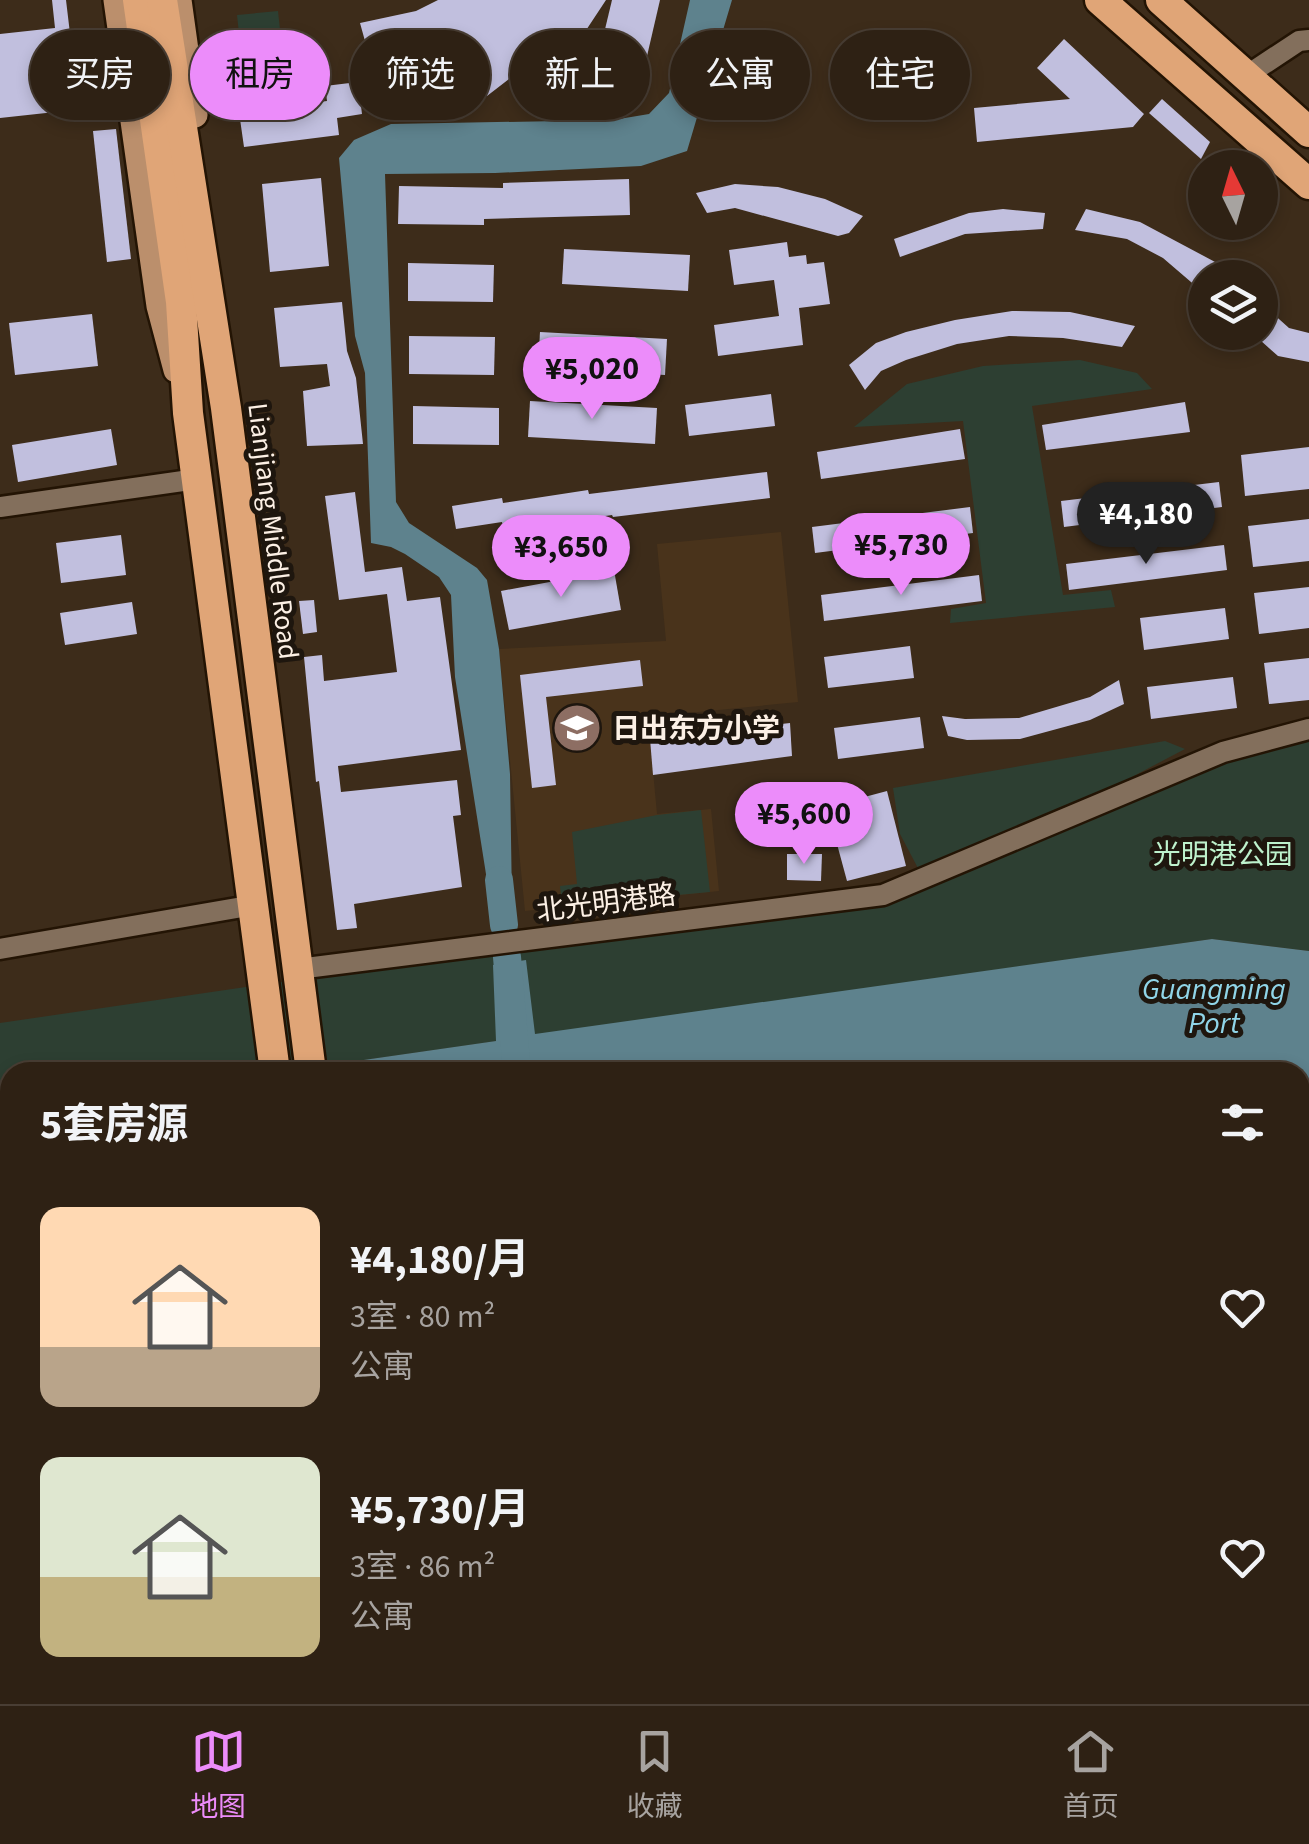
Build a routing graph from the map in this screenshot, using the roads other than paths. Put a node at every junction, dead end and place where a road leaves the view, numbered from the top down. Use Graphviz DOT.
graph roads {
  1 [pos="116,0"];
  2 [pos="138,0"];
  3 [pos="162,0"];
  4 [pos="179,0"];
  5 [pos="1100,0"];
  6 [pos="1161,0"];
  7 [pos="1309,40"];
  8 [pos="1246,76"];
  9 [pos="1309,132"];
  10 [pos="1309,184"];
  11 [pos="194,301"];
  12 [pos="226,408"];
  13 [pos="188,413"];
  14 [pos="198,479"];
  15 [pos="0,507"];
  16 [pos="1309,729"];
  17 [pos="254,905"];
  18 [pos="0,949"];
  19 [pos="298,969"];
  20 [pos="274,1062"];
  21 [pos="310,1062"];
  1 -- 13 [label="main road"];
  2 -- 11 [label="highway, Lianjiang Middle Road"];
  3 -- 11 [label="highway, Lianjiang Middle Road"];
  4 -- 12 [label="main road"];
  5 -- 10 [label="highway"];
  6 -- 8 [label="highway"];
  7 -- 8 [label="street"];
  8 -- 9 [label="highway"];
  11 -- 12 [label="highway, Lianjiang Middle Road"];
  11 -- 13 [label="highway, Lianjiang Middle Road"];
  12 -- 19 [label="highway, Lianjiang Middle Road"];
  13 -- 14 [label="highway, Lianjiang Middle Road"];
  14 -- 15 [label="street"];
  14 -- 17 [label="highway, Lianjiang Middle Road"];
  16 -- 19 [label="street, 北光明港路"];
  17 -- 18 [label="street"];
  17 -- 20 [label="highway, Lianjiang Middle Road"];
  19 -- 21 [label="highway, Lianjiang Middle Road"];
}
